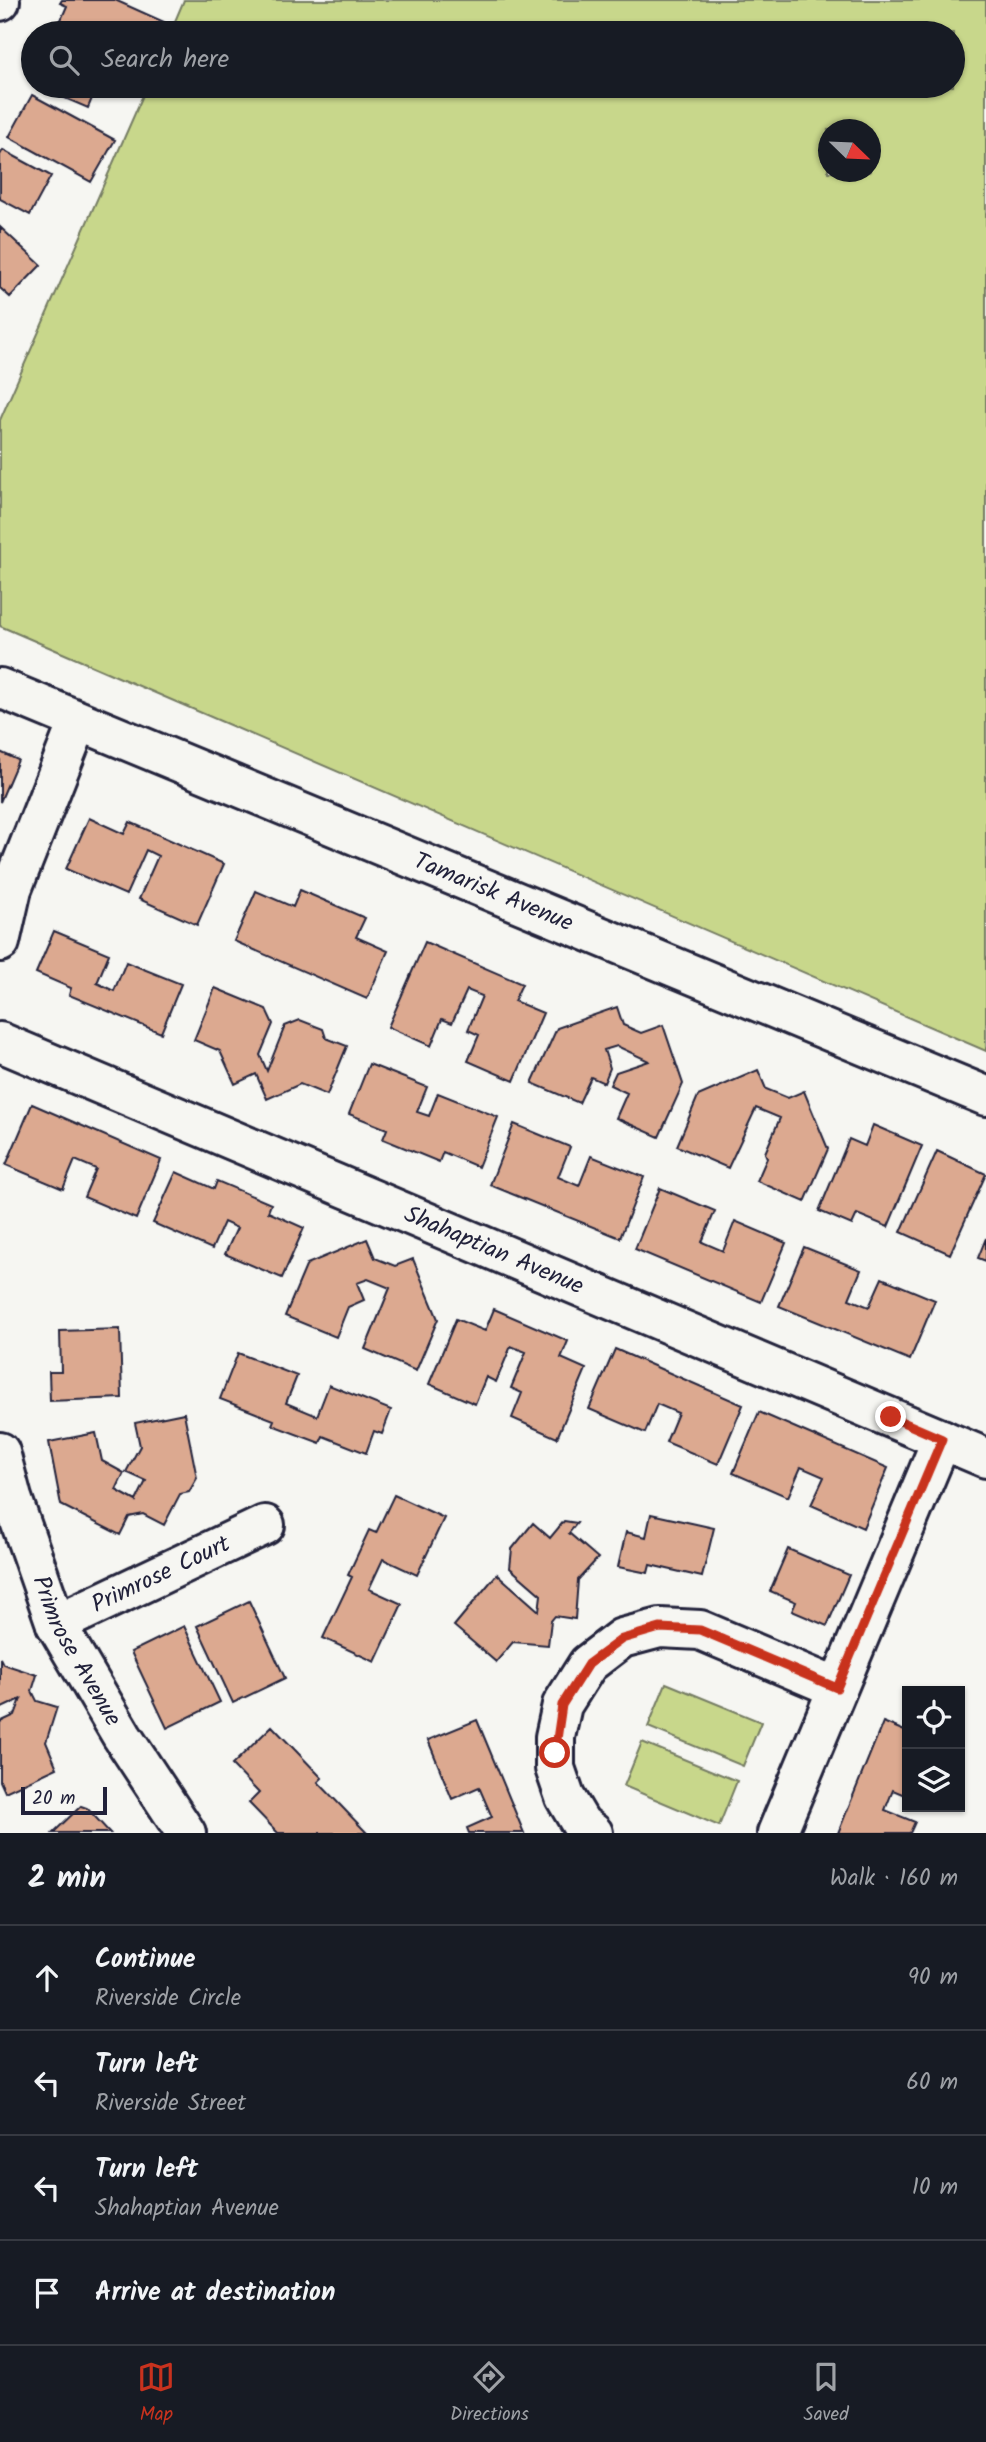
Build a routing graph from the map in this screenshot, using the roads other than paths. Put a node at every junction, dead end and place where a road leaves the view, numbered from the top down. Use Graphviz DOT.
graph roads {
  1 [pos="0,688"];
  2 [pos="78,722"];
  3 [pos="0,942"];
  4 [pos="0,1042"];
  5 [pos="986,1096"];
  6 [pos="942,1439"];
  7 [pos="0,1452"];
  8 [pos="986,1458"];
  9 [pos="265,1525"];
  10 [pos="56,1624"];
  11 [pos="837,1688"];
  12 [pos="186,1833"];
  13 [pos="593,1833"];
  14 [pos="777,1833"];
  1 -- 2 [label="street, Tamarisk Avenue"];
  2 -- 3 [label="street"];
  2 -- 5 [label="street, Tamarisk Avenue"];
  4 -- 6 [label="street, Shahaptian Avenue"];
  6 -- 8 [label="street, Shahaptian Avenue"];
  6 -- 11 [label="street"];
  7 -- 10 [label="street, Primrose Avenue"];
  9 -- 10 [label="street, Primrose Court"];
  10 -- 12 [label="street, Primrose Avenue"];
  11 -- 13 [label="street"];
  11 -- 14 [label="street"];
}
